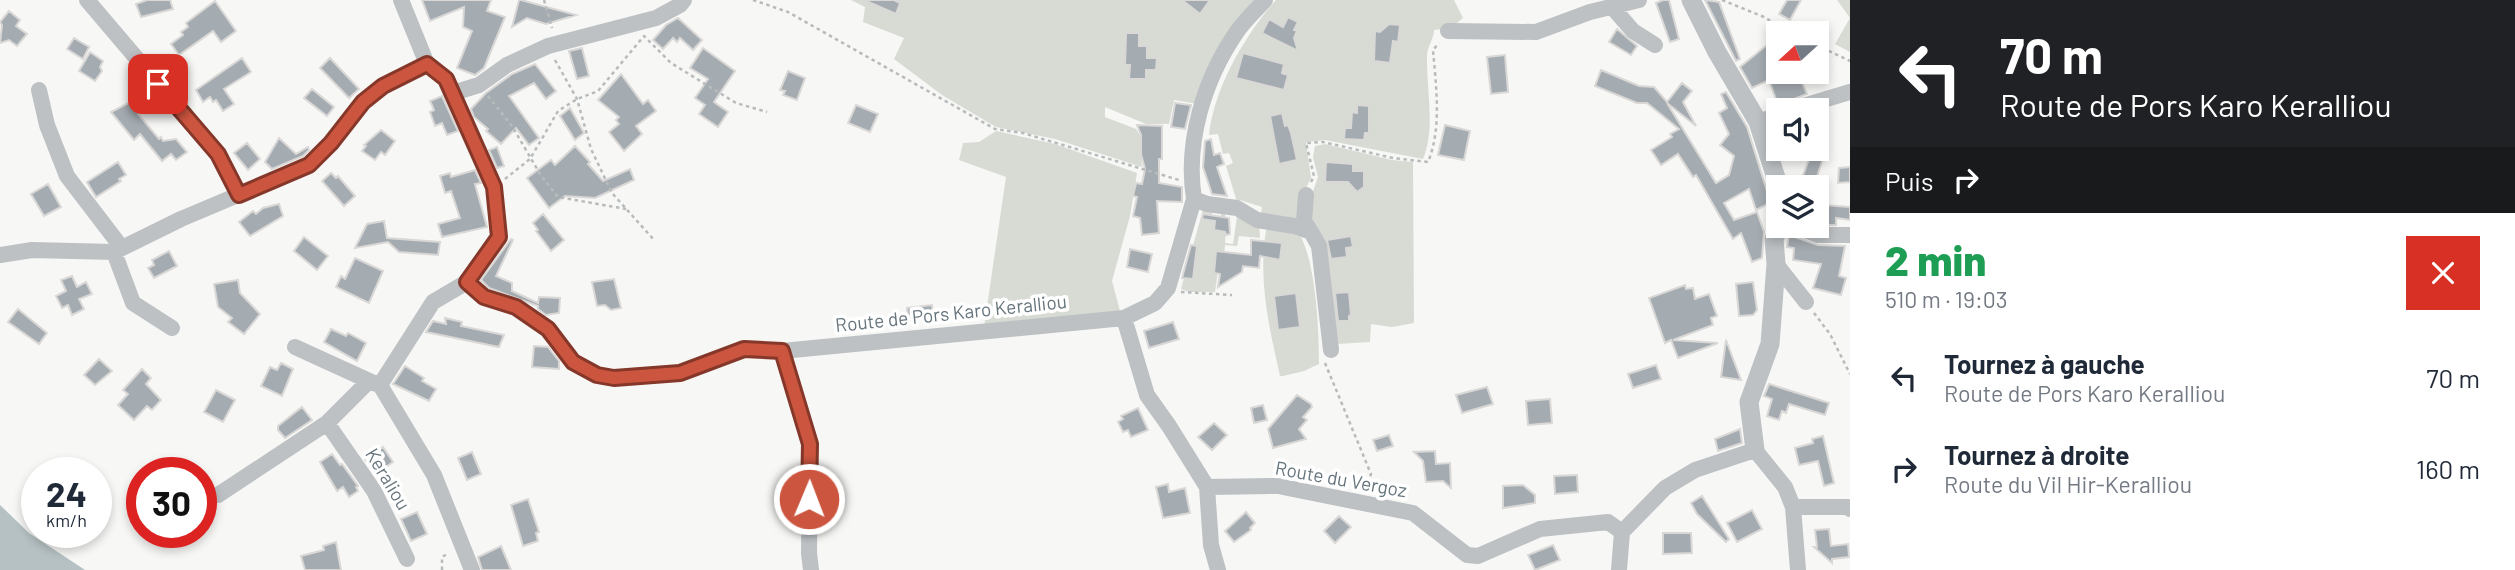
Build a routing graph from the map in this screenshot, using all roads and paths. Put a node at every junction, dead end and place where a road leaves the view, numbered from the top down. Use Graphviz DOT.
graph roads {
  1 [pos="88,0"];
  2 [pos="401,0"];
  3 [pos="544,0"];
  4 [pos="684,0"];
  5 [pos="753,0"];
  6 [pos="1265,0"];
  7 [pos="1639,0"];
  8 [pos="1691,0"];
  9 [pos="1722,0"];
  10 [pos="1613,8"];
  11 [pos="1771,21"];
  12 [pos="1448,31"];
  13 [pos="1655,45"];
  14 [pos="548,46"];
  15 [pos="1829,51"];
  16 [pos="1850,61"];
  17 [pos="427,64"];
  18 [pos="480,85"];
  19 [pos="39,90"];
  20 [pos="1850,92"];
  21 [pos="453,93"];
  22 [pos="1829,98"];
  23 [pos="577,99"];
  24 [pos="767,112"];
  25 [pos="1766,119"];
  26 [pos="1758,122"];
  27 [pos="530,159"];
  28 [pos="1775,175"];
  29 [pos="494,187"];
  30 [pos="1193,192"];
  31 [pos="239,195"];
  32 [pos="1306,195"];
  33 [pos="627,209"];
  34 [pos="1311,232"];
  35 [pos="1829,234"];
  36 [pos="1850,235"];
  37 [pos="1774,238"];
  38 [pos="655,241"];
  39 [pos="118,250"];
  40 [pos="0,255"];
  41 [pos="1776,264"];
  42 [pos="467,282"];
  43 [pos="1168,288"];
  44 [pos="1232,295"];
  45 [pos="1806,302"];
  46 [pos="1124,317"];
  47 [pos="172,328"];
  48 [pos="295,347"];
  49 [pos="1331,350"];
  50 [pos="782,351"];
  51 [pos="1850,374"];
  52 [pos="374,383"];
  53 [pos="327,424"];
  54 [pos="1755,450"];
  55 [pos="1207,487"];
  56 [pos="218,495"];
  57 [pos="1361,503"];
  58 [pos="1793,507"];
  59 [pos="1849,508"];
  60 [pos="1622,532"];
  61 [pos="463,551"];
  62 [pos="407,559"];
  63 [pos="442,570"];
  64 [pos="472,570"];
  65 [pos="811,570"];
  66 [pos="1218,570"];
  67 [pos="1619,570"];
  68 [pos="1798,570"];
  1 -- 31 [label="street"];
  2 -- 17 [label="street"];
  3 -- 14 [label="path"];
  4 -- 14 [label="street"];
  5 -- 30 [label="path"];
  6 -- 30 [label="street"];
  7 -- 10 [label="street"];
  8 -- 26 [label="street"];
  9 -- 11 [label="path"];
  10 -- 12 [label="street"];
  10 -- 13 [label="street"];
  12 -- 32 [label="path"];
  14 -- 18 [label="street"];
  14 -- 23 [label="path"];
  15 -- 16 [label="path"];
  17 -- 21 [label="street"];
  17 -- 31 [label="street"];
  18 -- 21 [label="street"];
  18 -- 27 [label="path"];
  19 -- 39 [label="street"];
  20 -- 22 [label="street"];
  21 -- 29 [label="street"];
  23 -- 24 [label="path"];
  23 -- 27 [label="path"];
  23 -- 33 [label="path"];
  25 -- 26 [label="street"];
  26 -- 28 [label="street"];
  27 -- 29 [label="path"];
  27 -- 33 [label="path"];
  29 -- 42 [label="street"];
  30 -- 34 [label="street"];
  30 -- 43 [label="street"];
  31 -- 39 [label="street"];
  32 -- 34 [label="street"];
  33 -- 38 [label="path"];
  34 -- 49 [label="street"];
  35 -- 36 [label="street"];
  37 -- 41 [label="street"];
  39 -- 40 [label="street"];
  39 -- 47 [label="street"];
  41 -- 45 [label="street"];
  41 -- 54 [label="street"];
  42 -- 50 [label="street, Route de Pors Karo Keralliou"];
  42 -- 52 [label="street"];
  43 -- 44 [label="path"];
  43 -- 46 [label="street"];
  45 -- 51 [label="path"];
  46 -- 50 [label="street, Route de Pors Karo Keralliou"];
  46 -- 55 [label="street"];
  48 -- 52 [label="street"];
  49 -- 57 [label="path"];
  50 -- 65 [label="street"];
  52 -- 53 [label="street"];
  52 -- 61 [label="street"];
  53 -- 56 [label="street"];
  53 -- 62 [label="street, Keraliou"];
  54 -- 58 [label="street"];
  54 -- 60 [label="street"];
  55 -- 57 [label="street, Route du Vergoz"];
  55 -- 66 [label="street"];
  57 -- 60 [label="street, Route du Vergoz"];
  58 -- 59 [label="street"];
  58 -- 68 [label="street"];
  60 -- 67 [label="street"];
  61 -- 63 [label="path"];
  61 -- 64 [label="street"];
}
